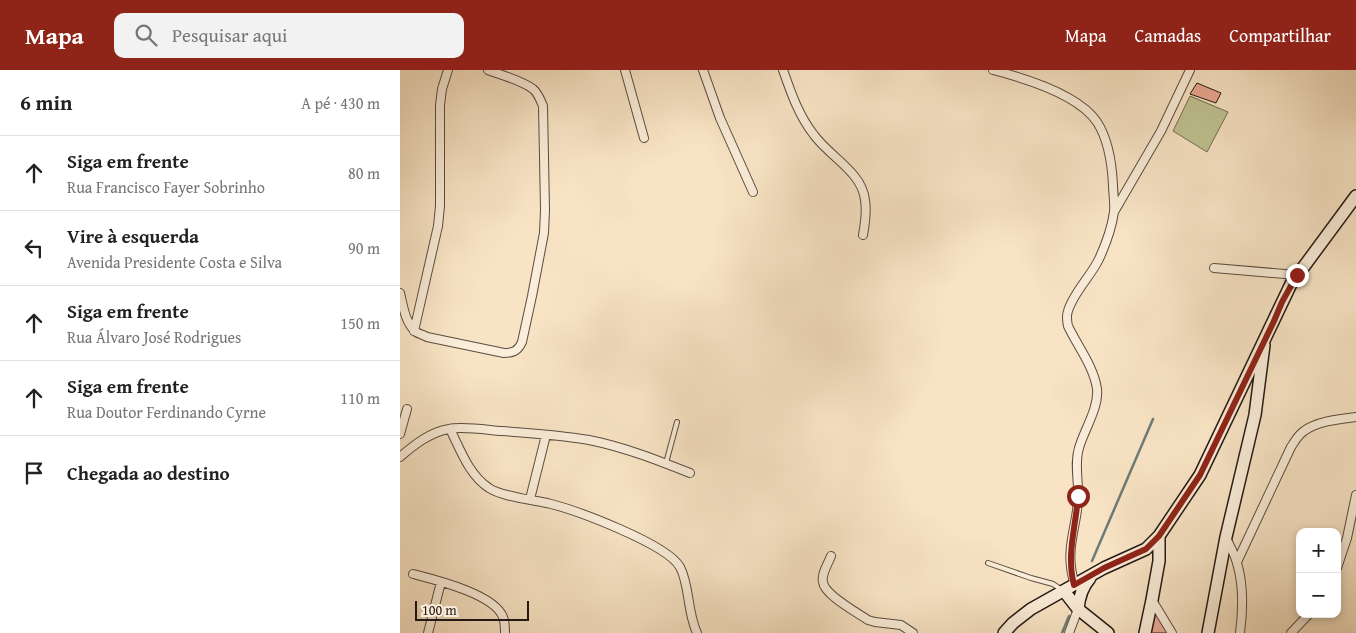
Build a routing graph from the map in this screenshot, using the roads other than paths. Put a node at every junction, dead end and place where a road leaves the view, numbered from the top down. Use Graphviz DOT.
graph roads {
  1 [pos="448,70"];
  2 [pos="488,70"];
  3 [pos="625,70"];
  4 [pos="703,70"];
  5 [pos="782,70"];
  6 [pos="993,70"];
  7 [pos="1190,70"];
  8 [pos="644,138"];
  9 [pos="753,192"];
  10 [pos="1356,196"];
  11 [pos="1114,212"];
  12 [pos="864,235"];
  13 [pos="1214,268"];
  14 [pos="1297,275"];
  15 [pos="400,293"];
  16 [pos="414,331"];
  17 [pos="1265,339"];
  18 [pos="1241,390"];
  19 [pos="407,409"];
  20 [pos="1256,410"];
  21 [pos="1356,417"];
  22 [pos="677,422"];
  23 [pos="450,428"];
  24 [pos="400,434"];
  25 [pos="546,434"];
  26 [pos="400,457"];
  27 [pos="666,463"];
  28 [pos="690,473"];
  29 [pos="1356,495"];
  30 [pos="530,499"];
  31 [pos="1159,536"];
  32 [pos="1226,537"];
  33 [pos="1146,549"];
  34 [pos="831,556"];
  35 [pos="1341,556"];
  36 [pos="1159,561"];
  37 [pos="1237,562"];
  38 [pos="988,563"];
  39 [pos="1095,573"];
  40 [pos="413,574"];
  41 [pos="441,582"];
  42 [pos="1074,585"];
  43 [pos="1064,591"];
  44 [pos="1152,600"];
  45 [pos="1078,609"];
  46 [pos="1305,618"];
  47 [pos="428,633"];
  48 [pos="505,633"];
  49 [pos="697,633"];
  50 [pos="914,633"];
  51 [pos="1004,633"];
  52 [pos="1069,633"];
  53 [pos="1108,633"];
  54 [pos="1145,633"];
  55 [pos="1172,633"];
  56 [pos="1208,633"];
  57 [pos="1240,633"];
  58 [pos="1291,633"];
  1 -- 16 [label="street"];
  2 -- 16 [label="street"];
  3 -- 8 [label="street"];
  4 -- 9 [label="street"];
  5 -- 12 [label="street"];
  6 -- 11 [label="street"];
  7 -- 11 [label="street"];
  10 -- 14 [label="main road"];
  11 -- 42 [label="street"];
  13 -- 14 [label="street"];
  14 -- 17 [label="main road"];
  15 -- 16 [label="street"];
  17 -- 18 [label="main road"];
  17 -- 20 [label="main road"];
  18 -- 20 [label="main road"];
  18 -- 31 [label="main road"];
  19 -- 24 [label="street"];
  20 -- 32 [label="main road"];
  21 -- 37 [label="street"];
  22 -- 27 [label="lane"];
  23 -- 25 [label="street"];
  23 -- 26 [label="street"];
  23 -- 30 [label="street"];
  25 -- 27 [label="street"];
  25 -- 30 [label="street"];
  27 -- 28 [label="street"];
  29 -- 35 [label="street"];
  30 -- 49 [label="street"];
  31 -- 33 [label="main road"];
  31 -- 36 [label="main road"];
  32 -- 37 [label="street"];
  32 -- 56 [label="main road"];
  33 -- 36 [label="main road"];
  33 -- 39 [label="main road"];
  34 -- 50 [label="street"];
  36 -- 44 [label="main road"];
  37 -- 57 [label="street"];
  38 -- 43 [label="lane"];
  39 -- 42 [label="main road"];
  39 -- 45 [label="main road"];
  40 -- 41 [label="street"];
  41 -- 47 [label="street"];
  41 -- 48 [label="street"];
  42 -- 43 [label="main road"];
  43 -- 45 [label="main road"];
  43 -- 51 [label="main road"];
  44 -- 54 [label="main road"];
  44 -- 55 [label="street"];
  45 -- 52 [label="street"];
  45 -- 53 [label="main road"];
  46 -- 58 [label="street"];
}
